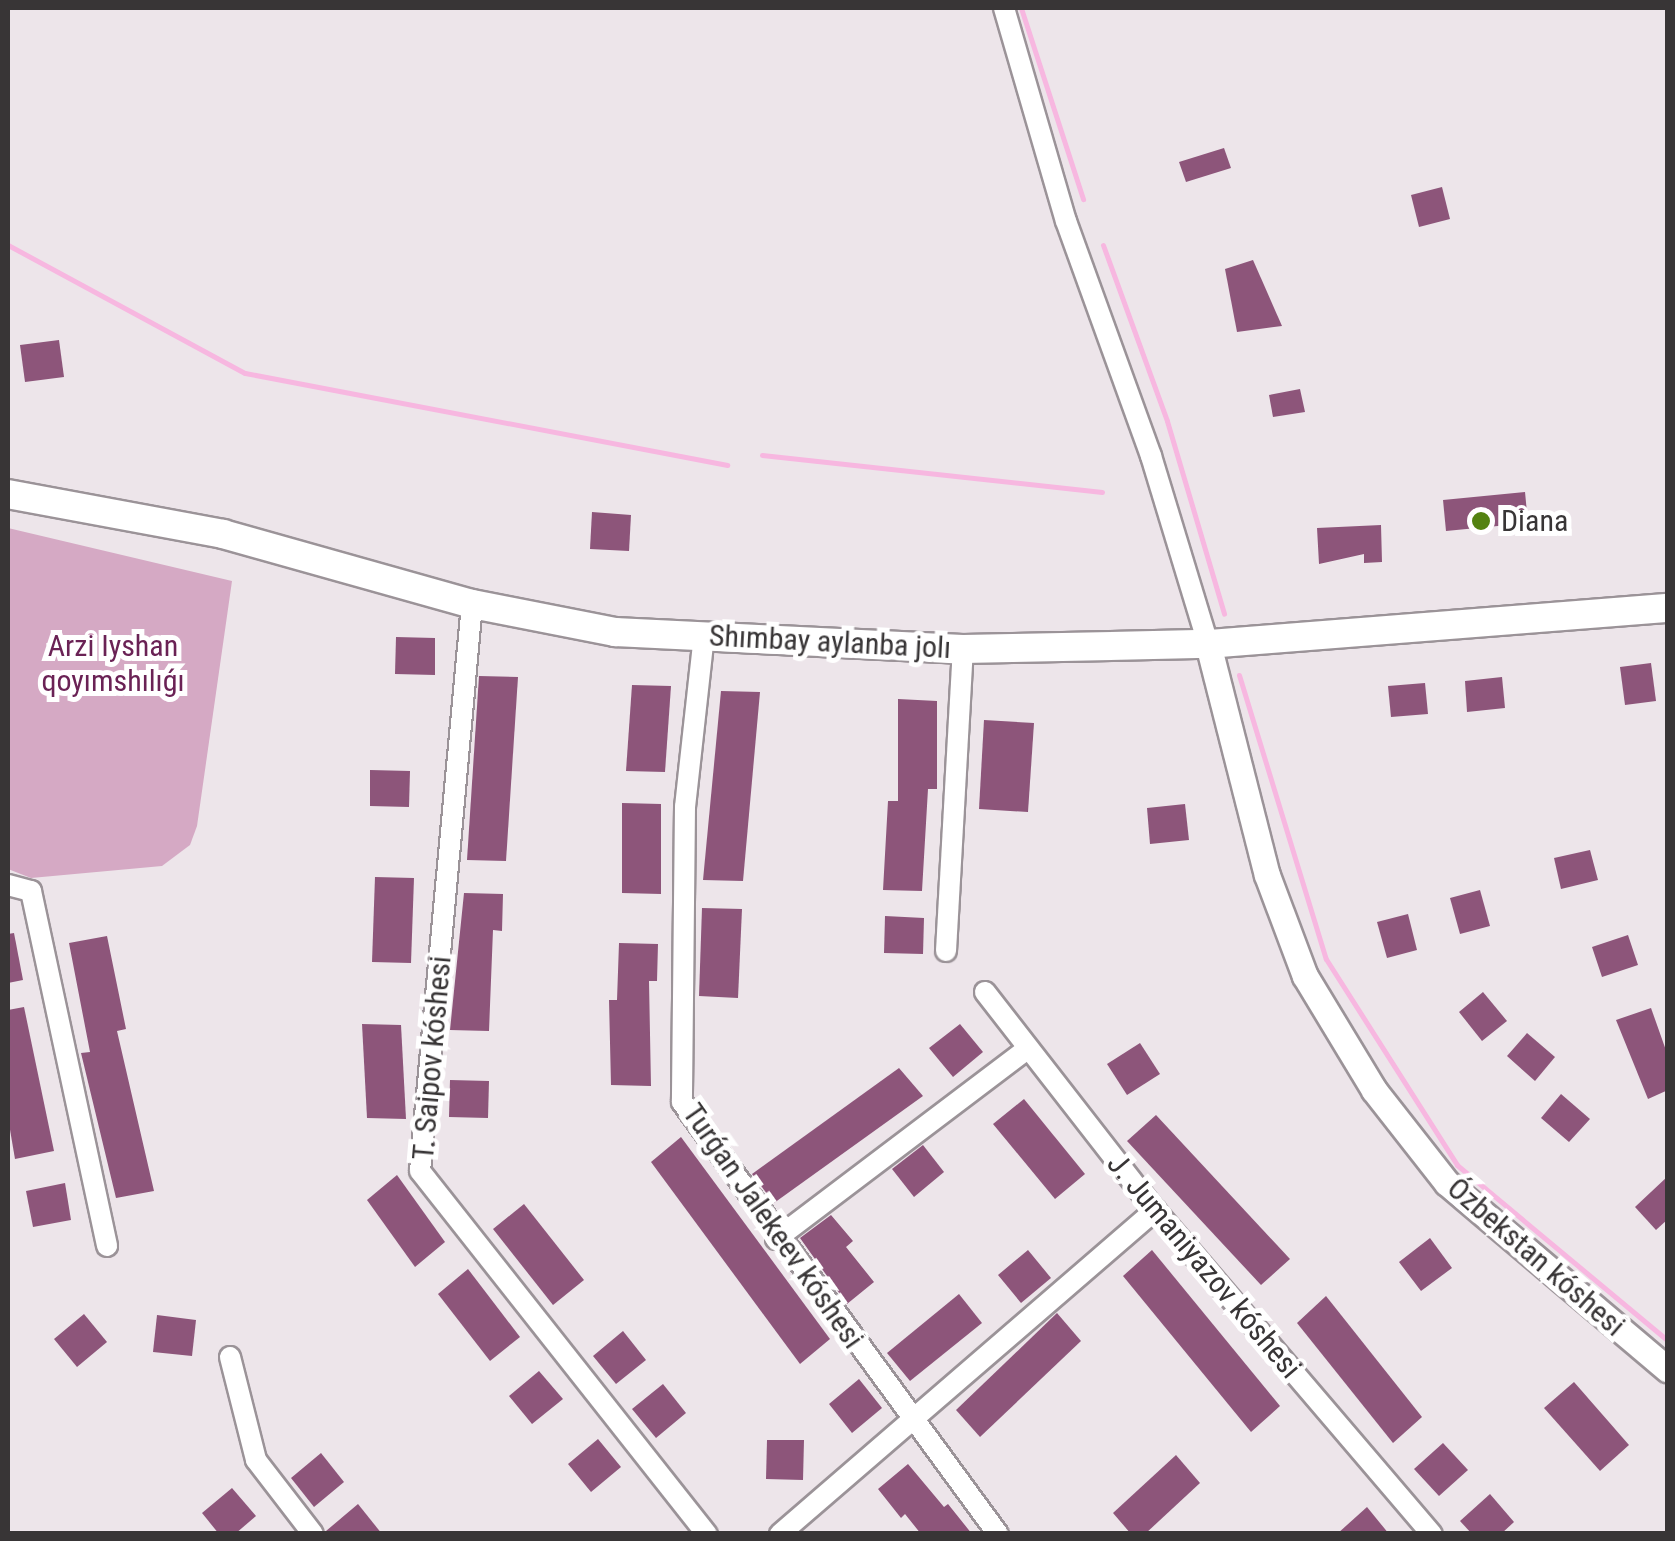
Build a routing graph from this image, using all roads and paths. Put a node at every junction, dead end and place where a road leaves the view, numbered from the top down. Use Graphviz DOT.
graph roads {
  1 [pos="1004,8"];
  2 [pos="8,494"];
  3 [pos="472,604"];
  4 [pos="1668,608"];
  5 [pos="704,635"];
  6 [pos="1208,644"];
  7 [pos="963,649"];
  8 [pos="8,886"];
  9 [pos="946,950"];
  10 [pos="985,992"];
  11 [pos="1026,1051"];
  12 [pos="1156,1210"];
  13 [pos="776,1239"];
  14 [pos="108,1246"];
  15 [pos="230,1357"];
  16 [pos="1668,1370"];
  17 [pos="913,1422"];
  18 [pos="313,1534"];
  19 [pos="707,1534"];
  20 [pos="780,1534"];
  21 [pos="998,1534"];
  22 [pos="1432,1534"];
  1 -- 6 [label="street"];
  2 -- 3 [label="main road, Shımbay aylanba jolı"];
  3 -- 5 [label="main road, Shımbay aylanba jolı"];
  3 -- 19 [label="street, T. Saipov kóshesi"];
  4 -- 6 [label="main road, Shımbay aylanba jolı"];
  5 -- 7 [label="main road, Shımbay aylanba jolı"];
  5 -- 13 [label="street, Turǵan Jalekeev kóshesi"];
  6 -- 7 [label="main road, Shımbay aylanba jolı"];
  6 -- 16 [label="street, Ózbekstan kóshesi"];
  7 -- 9 [label="street"];
  8 -- 14 [label="street"];
  10 -- 11 [label="street, J. Jumaniyazov kóshesi"];
  11 -- 12 [label="street, J. Jumaniyazov kóshesi"];
  11 -- 13 [label="street"];
  12 -- 17 [label="street"];
  12 -- 22 [label="street, J. Jumaniyazov kóshesi"];
  13 -- 17 [label="street, Turǵan Jalekeev kóshesi"];
  15 -- 18 [label="street"];
  17 -- 20 [label="street"];
  17 -- 21 [label="street, Turǵan Jalekeev kóshesi"];
}
